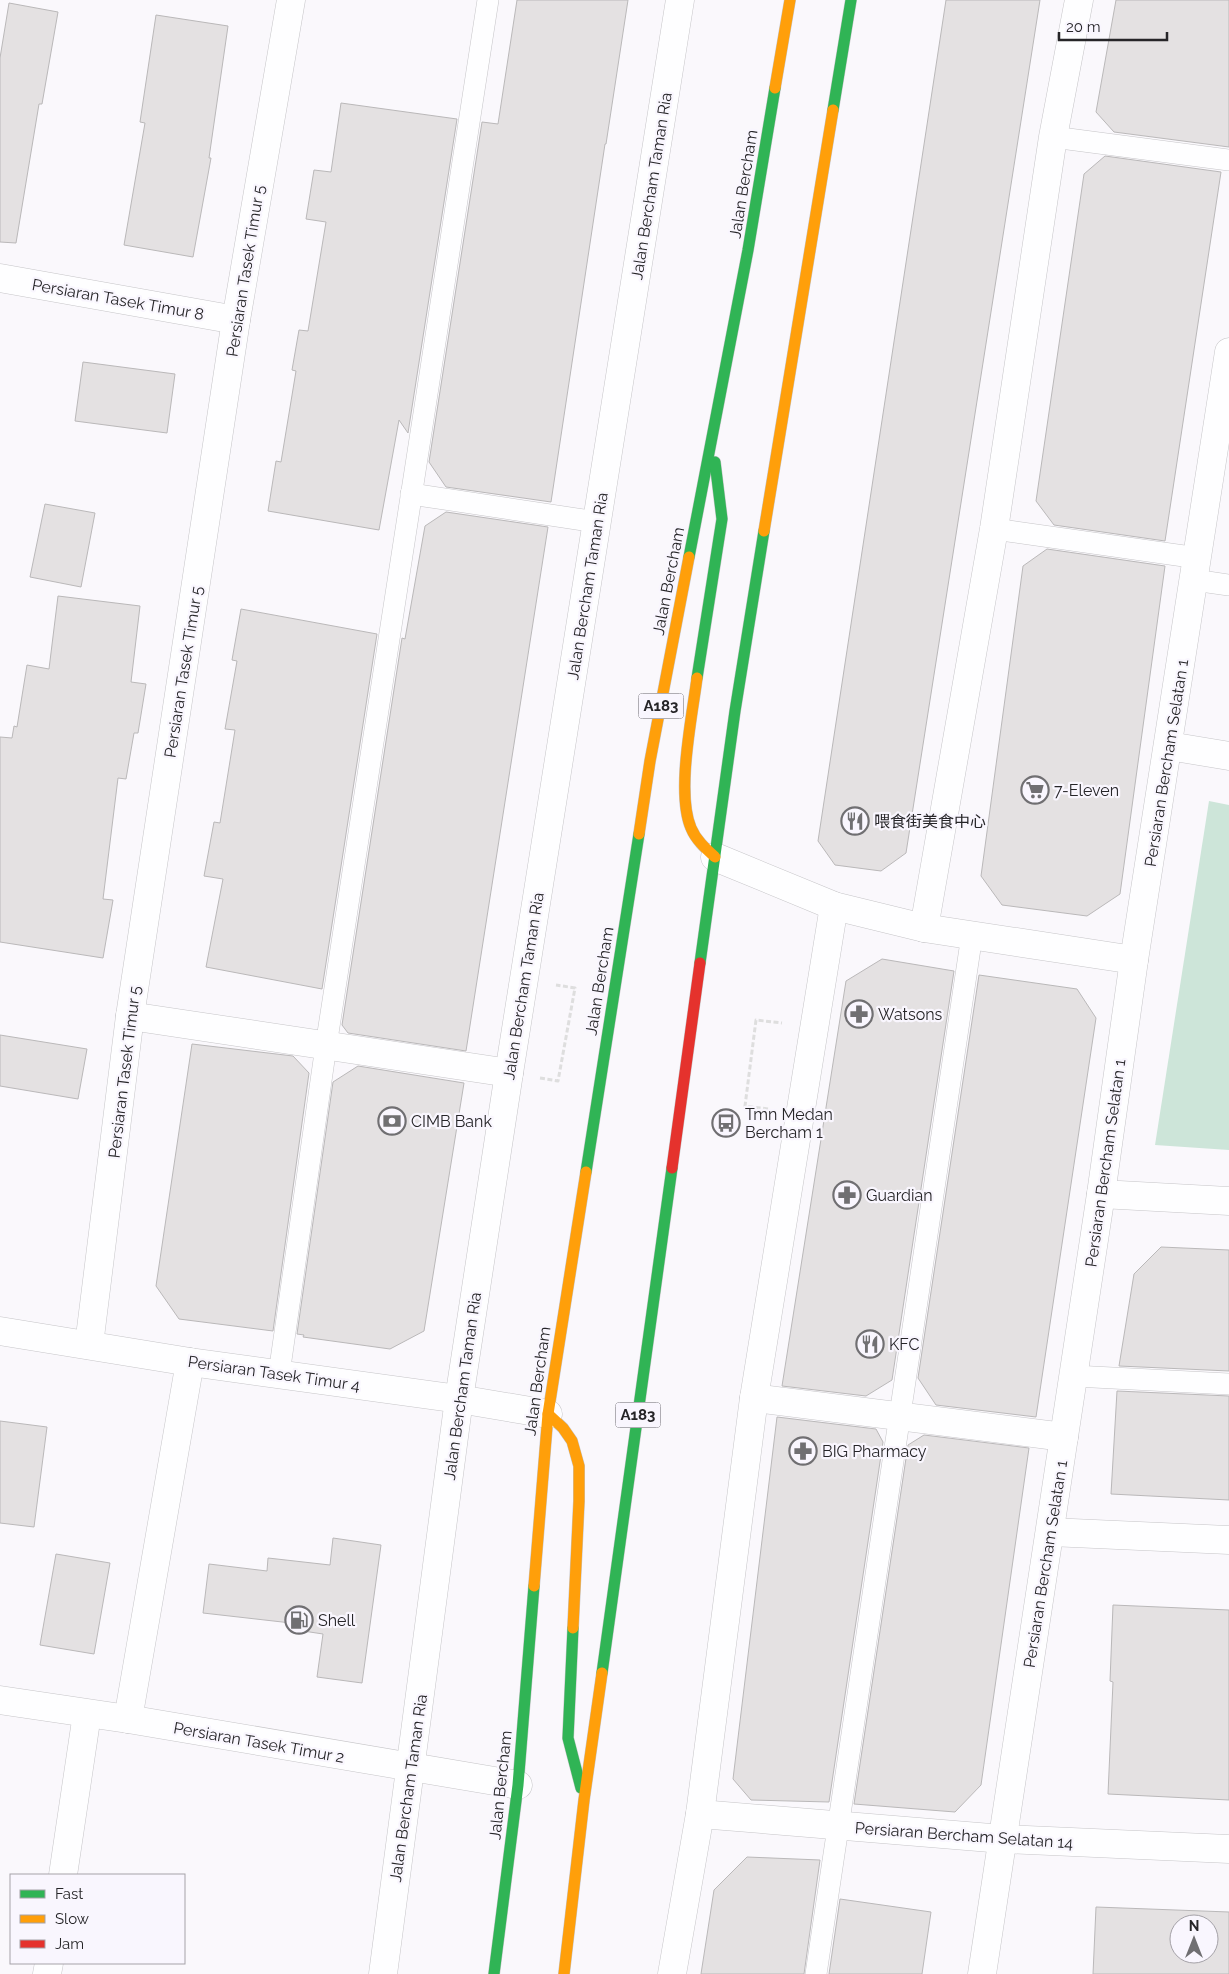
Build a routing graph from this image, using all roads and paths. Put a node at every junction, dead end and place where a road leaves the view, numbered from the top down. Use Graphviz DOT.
graph roads {
  1 [pos="291,0"];
  2 [pos="488,0"];
  3 [pos="680,0"];
  4 [pos="790,0"];
  5 [pos="851,0"];
  6 [pos="1079,0"];
  7 [pos="1053,137"];
  8 [pos="1229,160"];
  9 [pos="0,278"];
  10 [pos="236,320"];
  11 [pos="1229,352"];
  12 [pos="1224,417"];
  13 [pos="712,437"];
  14 [pos="411,494"];
  15 [pos="597,522"];
  16 [pos="994,529"];
  17 [pos="1196,569"];
  18 [pos="1229,585"];
  19 [pos="1169,746"];
  20 [pos="1229,756"];
  21 [pos="715,857"];
  22 [pos="834,906"];
  23 [pos="924,928"];
  24 [pos="972,935"];
  25 [pos="1134,960"];
  26 [pos="524,980"];
  27 [pos="130,1016"];
  28 [pos="756,1020"];
  29 [pos="326,1046"];
  30 [pos="508,1074"];
  31 [pos="746,1106"];
  32 [pos="1101,1194"];
  33 [pos="1229,1201"];
  34 [pos="0,1332"];
  35 [pos="89,1346"];
  36 [pos="190,1362"];
  37 [pos="279,1374"];
  38 [pos="1074,1376"];
  39 [pos="1229,1384"];
  40 [pos="754,1398"];
  41 [pos="459,1399"];
  42 [pos="548,1414"];
  43 [pos="899,1416"];
  44 [pos="1064,1437"];
  45 [pos="1050,1532"];
  46 [pos="1229,1540"];
  47 [pos="0,1700"];
  48 [pos="87,1714"];
  49 [pos="128,1719"];
  50 [pos="411,1768"];
  51 [pos="518,1785"];
  52 [pos="584,1800"];
  53 [pos="700,1814"];
  54 [pos="838,1826"];
  55 [pos="1003,1839"];
  56 [pos="1229,1849"];
  57 [pos="63,1874"];
  58 [pos="382,1974"];
  59 [pos="494,1974"];
  60 [pos="564,1974"];
  61 [pos="672,1974"];
  62 [pos="816,1974"];
  63 [pos="982,1974"];
  1 -- 10 [label="street, Persiaran Tasek Timur 5"];
  2 -- 14 [label="lane"];
  3 -- 15 [label="street, Jalan Bercham Taman Ria"];
  4 -- 13 [label="main road, Jalan Bercham / A183"];
  5 -- 21 [label="main road, A183"];
  6 -- 7 [label="street"];
  7 -- 8 [label="lane"];
  7 -- 16 [label="street"];
  9 -- 10 [label="street, Persiaran Tasek Timur 8"];
  10 -- 27 [label="street, Persiaran Tasek Timur 5"];
  11 -- 12 [label="street, Persiaran Bercham Selatan 1"];
  12 -- 17 [label="street, Persiaran Bercham Selatan 1"];
  13 -- 21 [label="main road"];
  13 -- 42 [label="main road, Jalan Bercham / A183"];
  14 -- 15 [label="lane"];
  14 -- 29 [label="lane"];
  15 -- 26 [label="street, Jalan Bercham Taman Ria"];
  16 -- 17 [label="lane"];
  16 -- 23 [label="street"];
  17 -- 18 [label="lane"];
  17 -- 19 [label="street, Persiaran Bercham Selatan 1"];
  19 -- 20 [label="street"];
  19 -- 25 [label="street, Persiaran Bercham Selatan 1"];
  21 -- 22 [label="street"];
  21 -- 52 [label="main road, A183"];
  22 -- 23 [label="street"];
  22 -- 40 [label="street"];
  23 -- 24 [label="street"];
  24 -- 25 [label="street"];
  24 -- 43 [label="lane"];
  25 -- 32 [label="street, Persiaran Bercham Selatan 1"];
  26 -- 30 [label="street, Jalan Bercham Taman Ria"];
  26 -- 30 [label="path"];
  27 -- 29 [label="street"];
  27 -- 35 [label="street, Persiaran Tasek Timur 5"];
  28 -- 31 [label="path"];
  29 -- 30 [label="street"];
  29 -- 37 [label="lane"];
  30 -- 41 [label="street, Jalan Bercham Taman Ria"];
  32 -- 33 [label="street"];
  32 -- 38 [label="street, Persiaran Bercham Selatan 1"];
  34 -- 35 [label="street, Persiaran Tasek Timur 4"];
  35 -- 36 [label="street, Persiaran Tasek Timur 4"];
  36 -- 37 [label="street, Persiaran Tasek Timur 4"];
  36 -- 49 [label="street"];
  37 -- 41 [label="street, Persiaran Tasek Timur 4"];
  38 -- 39 [label="lane"];
  38 -- 44 [label="street, Persiaran Bercham Selatan 1"];
  40 -- 43 [label="street"];
  40 -- 53 [label="street"];
  41 -- 42 [label="street, Persiaran Tasek Timur 4"];
  41 -- 50 [label="street, Jalan Bercham Taman Ria"];
  42 -- 51 [label="main road, Jalan Bercham / A183"];
  42 -- 52 [label="main road"];
  43 -- 44 [label="street"];
  43 -- 54 [label="lane"];
  44 -- 45 [label="street, Persiaran Bercham Selatan 1"];
  45 -- 46 [label="street"];
  45 -- 55 [label="street, Persiaran Bercham Selatan 1"];
  47 -- 48 [label="street, Persiaran Tasek Timur 2"];
  48 -- 49 [label="street, Persiaran Tasek Timur 2"];
  48 -- 57 [label="street"];
  49 -- 50 [label="street, Persiaran Tasek Timur 2"];
  50 -- 51 [label="street, Persiaran Tasek Timur 2"];
  50 -- 58 [label="street, Jalan Bercham Taman Ria"];
  51 -- 59 [label="main road, Jalan Bercham / A183"];
  52 -- 60 [label="main road, A183"];
  53 -- 54 [label="street, Persiaran Bercham Selatan 14"];
  53 -- 61 [label="street"];
  54 -- 55 [label="street, Persiaran Bercham Selatan 14"];
  54 -- 62 [label="lane"];
  55 -- 56 [label="street, Persiaran Bercham Selatan 14"];
  55 -- 63 [label="street, Persiaran Bercham Selatan 1"];
}
